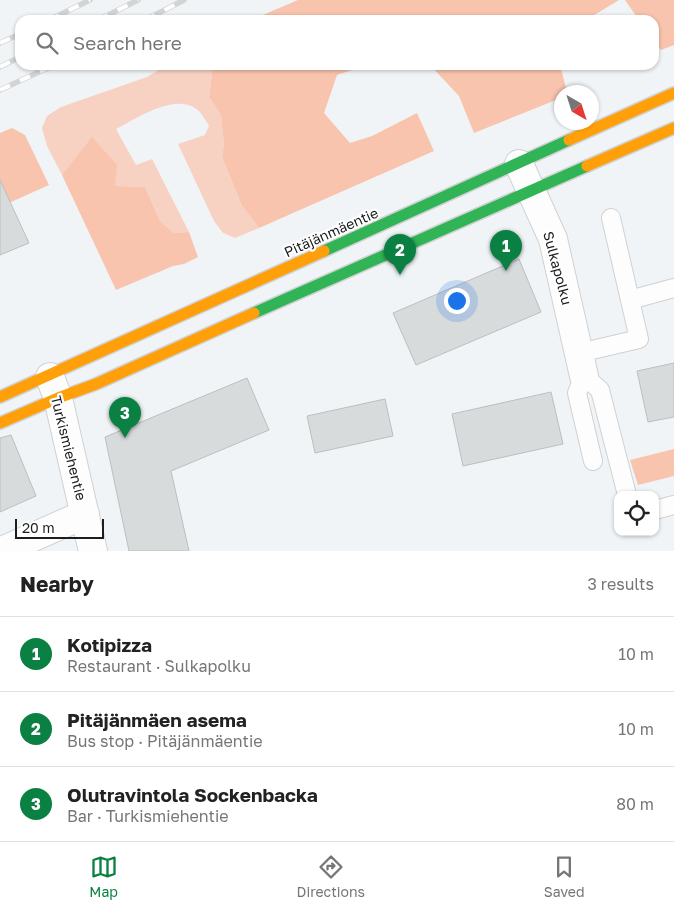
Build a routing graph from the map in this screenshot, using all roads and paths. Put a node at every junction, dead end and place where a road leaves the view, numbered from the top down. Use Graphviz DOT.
graph roads {
  1 [pos="674,93"];
  2 [pos="674,128"];
  3 [pos="519,164"];
  4 [pos="531,190"];
  5 [pos="611,218"];
  6 [pos="674,288"];
  7 [pos="630,300"];
  8 [pos="582,365"];
  9 [pos="54,387"];
  10 [pos="0,397"];
  11 [pos="0,423"];
  12 [pos="593,461"];
  13 [pos="626,491"];
  14 [pos="674,505"];
  15 [pos="659,509"];
  16 [pos="85,514"];
  17 [pos="2,551"];
  18 [pos="93,551"];
  1 -- 3 [label="main road, Pitäjänmäentie"];
  2 -- 4 [label="main road, Pitäjänmäentie"];
  3 -- 4 [label="street, Sulkapolku"];
  3 -- 9 [label="main road, Pitäjänmäentie"];
  4 -- 8 [label="street, Sulkapolku"];
  4 -- 9 [label="main road, Pitäjänmäentie"];
  5 -- 7 [label="lane"];
  6 -- 7 [label="lane"];
  7 -- 8 [label="lane"];
  8 -- 12 [label="lane"];
  8 -- 13 [label="lane"];
  9 -- 10 [label="main road, Pitäjänmäentie"];
  9 -- 11 [label="main road, Pitäjänmäentie"];
  9 -- 16 [label="street, Turkismiehentie"];
  14 -- 15 [label="lane"];
  16 -- 17 [label="street"];
  16 -- 18 [label="street, Turkismiehentie"];
}
